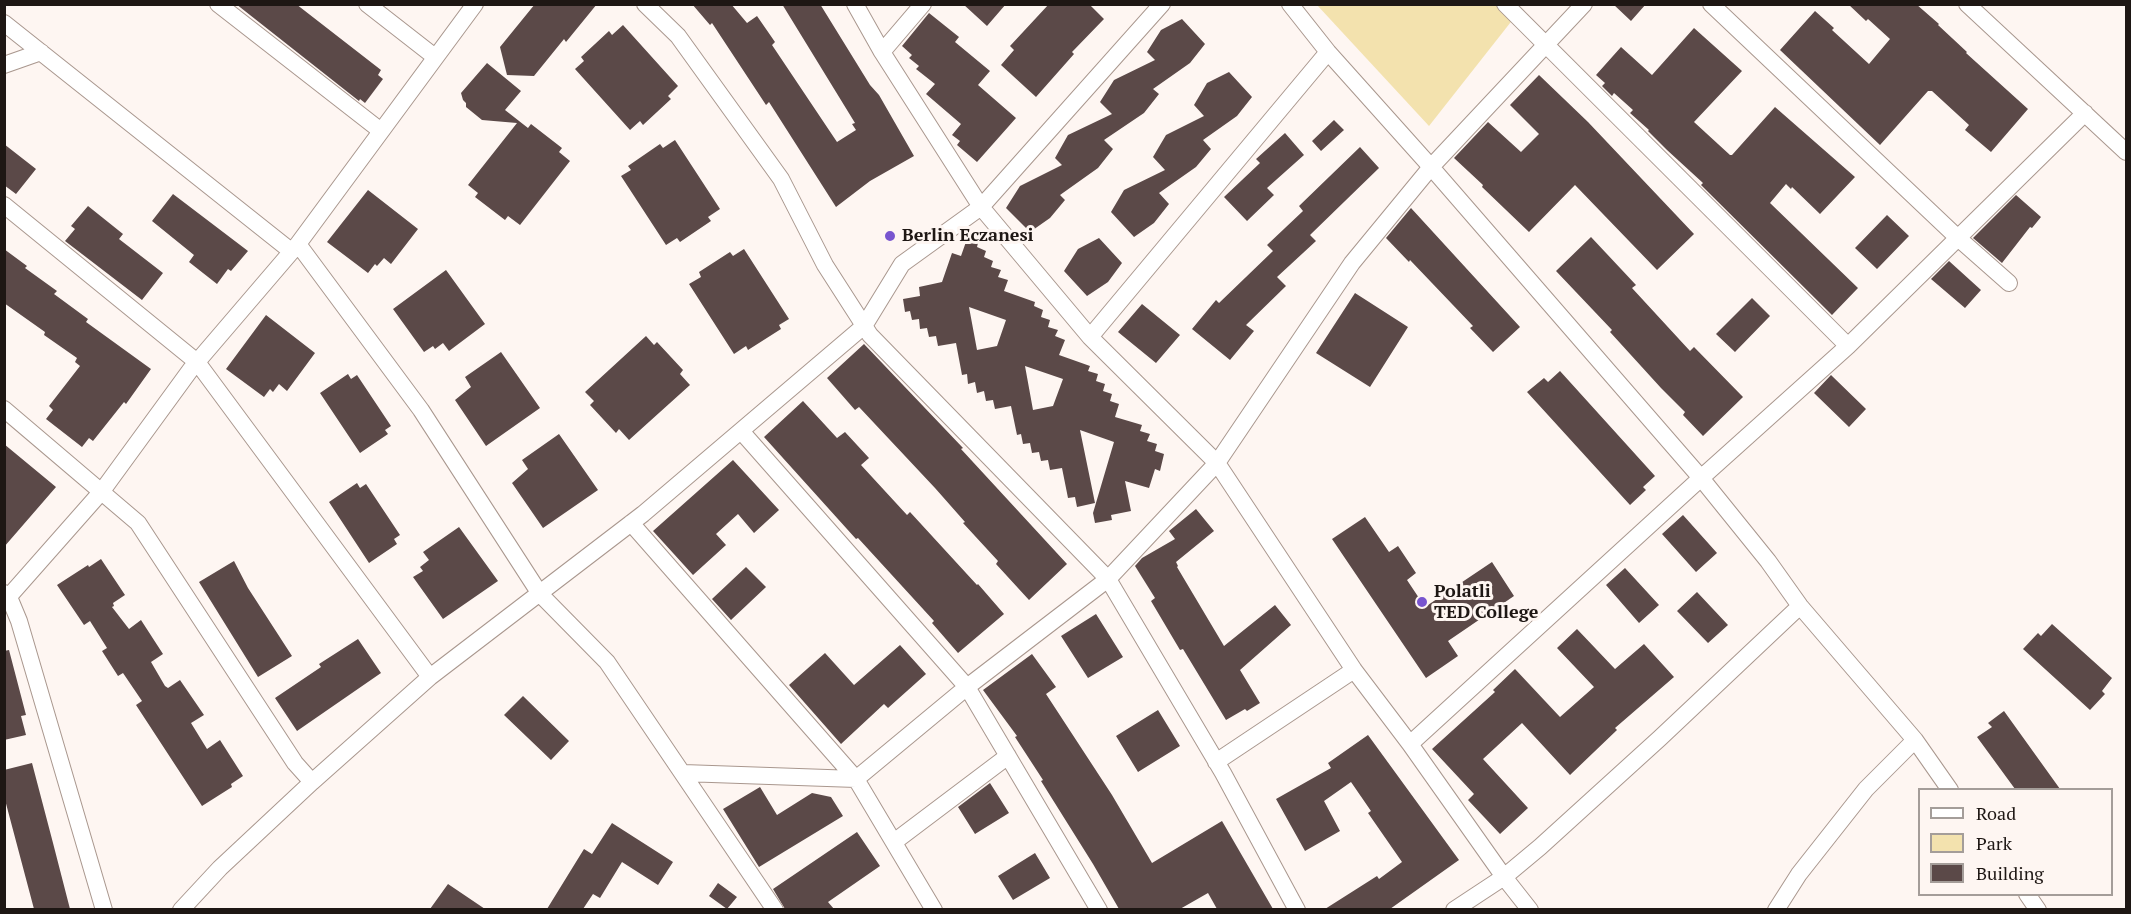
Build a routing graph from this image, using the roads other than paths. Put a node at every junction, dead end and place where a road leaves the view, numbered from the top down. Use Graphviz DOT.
graph roads {
  1 [pos="218,4"];
  2 [pos="367,4"];
  3 [pos="475,4"];
  4 [pos="645,4"];
  5 [pos="855,4"];
  6 [pos="923,4"];
  7 [pos="1162,4"];
  8 [pos="1290,4"];
  9 [pos="1505,4"];
  10 [pos="1584,4"];
  11 [pos="1711,4"];
  12 [pos="1967,4"];
  13 [pos="4,23"];
  14 [pos="1546,45"];
  15 [pos="41,52"];
  16 [pos="882,52"];
  17 [pos="1328,52"];
  18 [pos="435,57"];
  19 [pos="4,65"];
  20 [pos="2085,113"];
  21 [pos="381,131"];
  22 [pos="2127,152"];
  23 [pos="1431,167"];
  24 [pos="4,205"];
  25 [pos="981,207"];
  26 [pos="1958,238"];
  27 [pos="295,248"];
  28 [pos="2009,283"];
  29 [pos="864,327"];
  30 [pos="1090,337"];
  31 [pos="1848,346"];
  32 [pos="197,362"];
  33 [pos="4,409"];
  34 [pos="741,431"];
  35 [pos="1217,463"];
  36 [pos="1701,478"];
  37 [pos="102,491"];
  38 [pos="631,523"];
  39 [pos="1108,579"];
  40 [pos="540,594"];
  41 [pos="6,597"];
  42 [pos="1800,606"];
  43 [pos="1354,670"];
  44 [pos="430,677"];
  45 [pos="967,687"];
  46 [pos="1915,740"];
  47 [pos="1410,744"];
  48 [pos="1008,756"];
  49 [pos="1216,762"];
  50 [pos="683,773"];
  51 [pos="856,779"];
  52 [pos="312,782"];
  53 [pos="1949,788"];
  54 [pos="894,842"];
  55 [pos="1504,876"];
  56 [pos="2028,896"];
  57 [pos="104,909"];
  58 [pos="181,909"];
  59 [pos="775,909"];
  60 [pos="934,909"];
  61 [pos="1099,909"];
  62 [pos="1297,909"];
  63 [pos="1454,909"];
  64 [pos="1530,909"];
  65 [pos="1776,909"];
  66 [pos="2038,909"];
  1 -- 21 [label="street"];
  2 -- 18 [label="street"];
  3 -- 18 [label="street"];
  4 -- 29 [label="street"];
  5 -- 16 [label="street"];
  6 -- 16 [label="street"];
  7 -- 25 [label="street"];
  8 -- 17 [label="street"];
  9 -- 14 [label="street"];
  10 -- 14 [label="street"];
  11 -- 26 [label="street"];
  12 -- 20 [label="street"];
  13 -- 15 [label="street"];
  14 -- 23 [label="street"];
  14 -- 31 [label="street"];
  15 -- 19 [label="street"];
  15 -- 27 [label="street"];
  16 -- 25 [label="street"];
  17 -- 23 [label="street"];
  17 -- 30 [label="street"];
  18 -- 21 [label="street"];
  20 -- 22 [label="street"];
  20 -- 26 [label="street"];
  21 -- 27 [label="street"];
  23 -- 35 [label="street"];
  23 -- 36 [label="street"];
  24 -- 32 [label="street"];
  25 -- 29 [label="street"];
  25 -- 30 [label="street"];
  26 -- 28 [label="street"];
  26 -- 31 [label="street"];
  27 -- 32 [label="street"];
  27 -- 40 [label="street"];
  29 -- 34 [label="street"];
  29 -- 39 [label="street"];
  30 -- 35 [label="street"];
  31 -- 36 [label="street"];
  32 -- 37 [label="street"];
  32 -- 44 [label="street"];
  33 -- 37 [label="street"];
  34 -- 38 [label="street"];
  34 -- 45 [label="street"];
  35 -- 39 [label="street"];
  35 -- 43 [label="street"];
  36 -- 42 [label="street"];
  36 -- 47 [label="street"];
  37 -- 41 [label="street"];
  37 -- 52 [label="street"];
  38 -- 40 [label="street"];
  38 -- 51 [label="street"];
  39 -- 45 [label="street"];
  39 -- 49 [label="street"];
  40 -- 44 [label="street"];
  40 -- 50 [label="street"];
  41 -- 57 [label="street"];
  42 -- 46 [label="street"];
  42 -- 55 [label="street"];
  43 -- 47 [label="street"];
  43 -- 49 [label="street"];
  44 -- 52 [label="street"];
  45 -- 48 [label="street"];
  45 -- 51 [label="street"];
  46 -- 53 [label="street"];
  46 -- 65 [label="street"];
  47 -- 55 [label="street"];
  48 -- 54 [label="street"];
  48 -- 61 [label="street"];
  49 -- 62 [label="street"];
  50 -- 51 [label="street"];
  50 -- 59 [label="street"];
  51 -- 54 [label="street"];
  52 -- 58 [label="street"];
  54 -- 60 [label="street"];
  55 -- 63 [label="street"];
  55 -- 64 [label="street"];
  56 -- 66 [label="street"];
}
